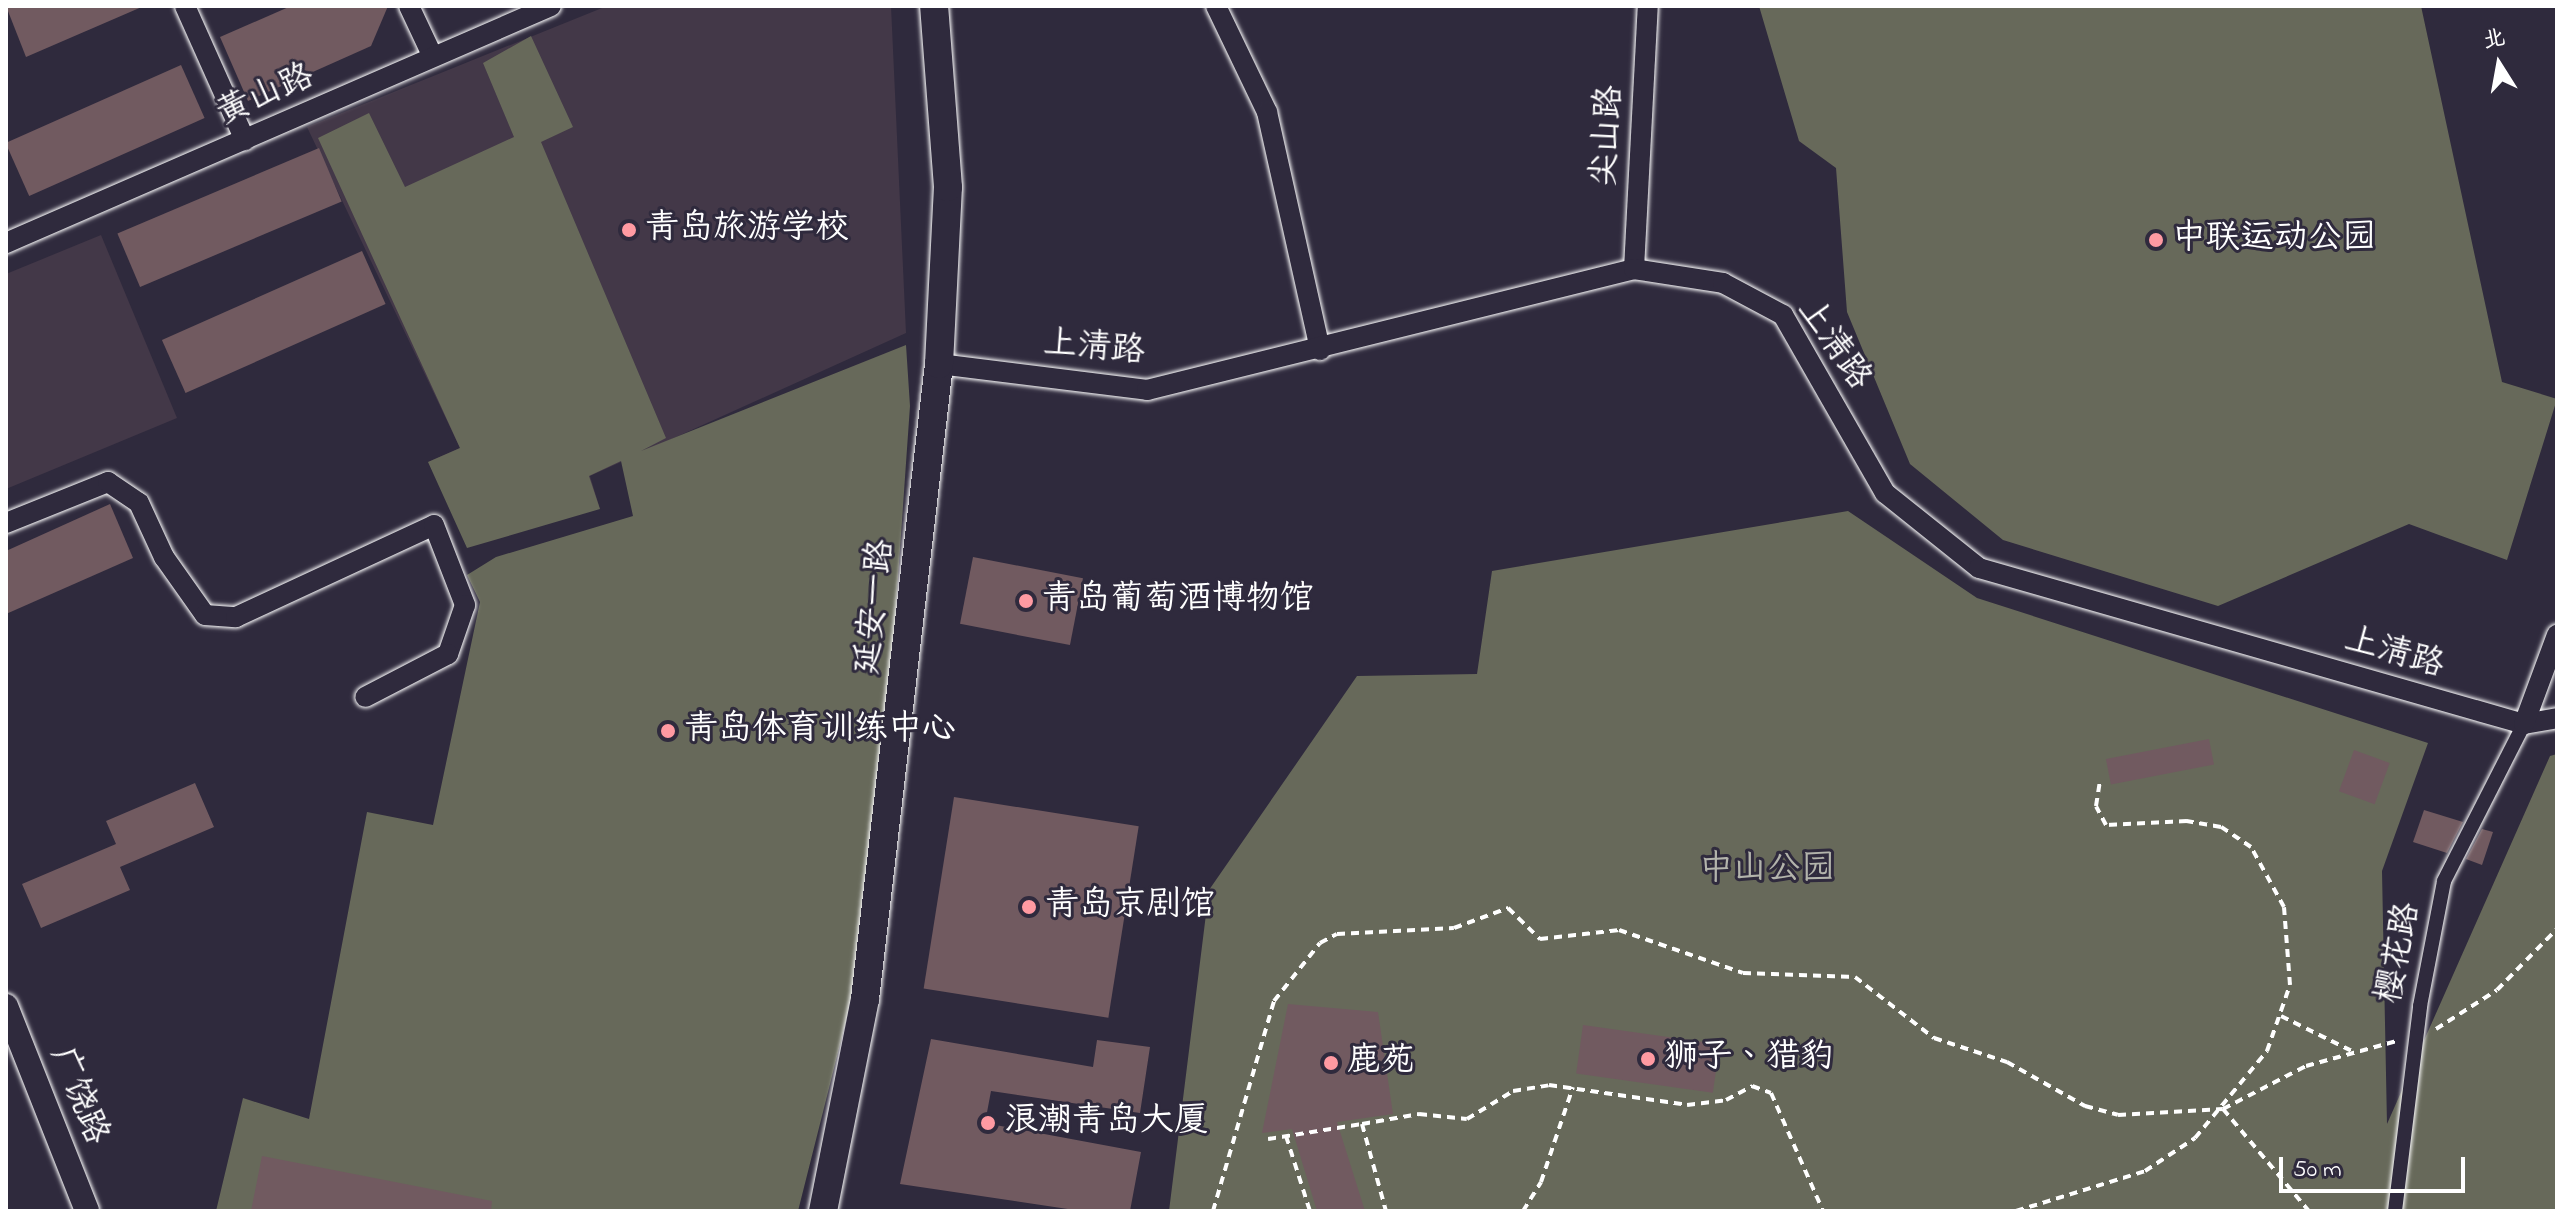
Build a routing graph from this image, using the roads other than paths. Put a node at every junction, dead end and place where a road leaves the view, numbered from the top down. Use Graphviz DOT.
graph roads {
  1 [pos="185,6"];
  2 [pos="409,6"];
  3 [pos="551,6"];
  4 [pos="934,6"];
  5 [pos="1216,6"];
  6 [pos="1648,6"];
  7 [pos="433,57"];
  8 [pos="245,140"];
  9 [pos="6,243"];
  10 [pos="1634,269"];
  11 [pos="1320,350"];
  12 [pos="939,364"];
  13 [pos="6,523"];
  14 [pos="2557,635"];
  15 [pos="365,697"];
  16 [pos="2557,718"];
  17 [pos="2524,724"];
  18 [pos="6,1006"];
  19 [pos="87,1211"];
  20 [pos="823,1211"];
  21 [pos="2395,1211"];
  1 -- 8 [label="street"];
  2 -- 7 [label="street"];
  3 -- 7 [label="street, 黄山路"];
  4 -- 12 [label="main road, 延安一路"];
  5 -- 11 [label="street"];
  6 -- 10 [label="street, 尖山路"];
  7 -- 8 [label="street, 黄山路"];
  8 -- 9 [label="street, 黄山路"];
  10 -- 11 [label="street, 上清路"];
  10 -- 17 [label="street, 上清路"];
  11 -- 12 [label="street, 上清路"];
  12 -- 20 [label="main road, 延安一路"];
  13 -- 15 [label="street"];
  14 -- 17 [label="street"];
  16 -- 17 [label="street, 上清路"];
  17 -- 21 [label="street, 樱花路"];
  18 -- 19 [label="street, 广饶路"];
}
